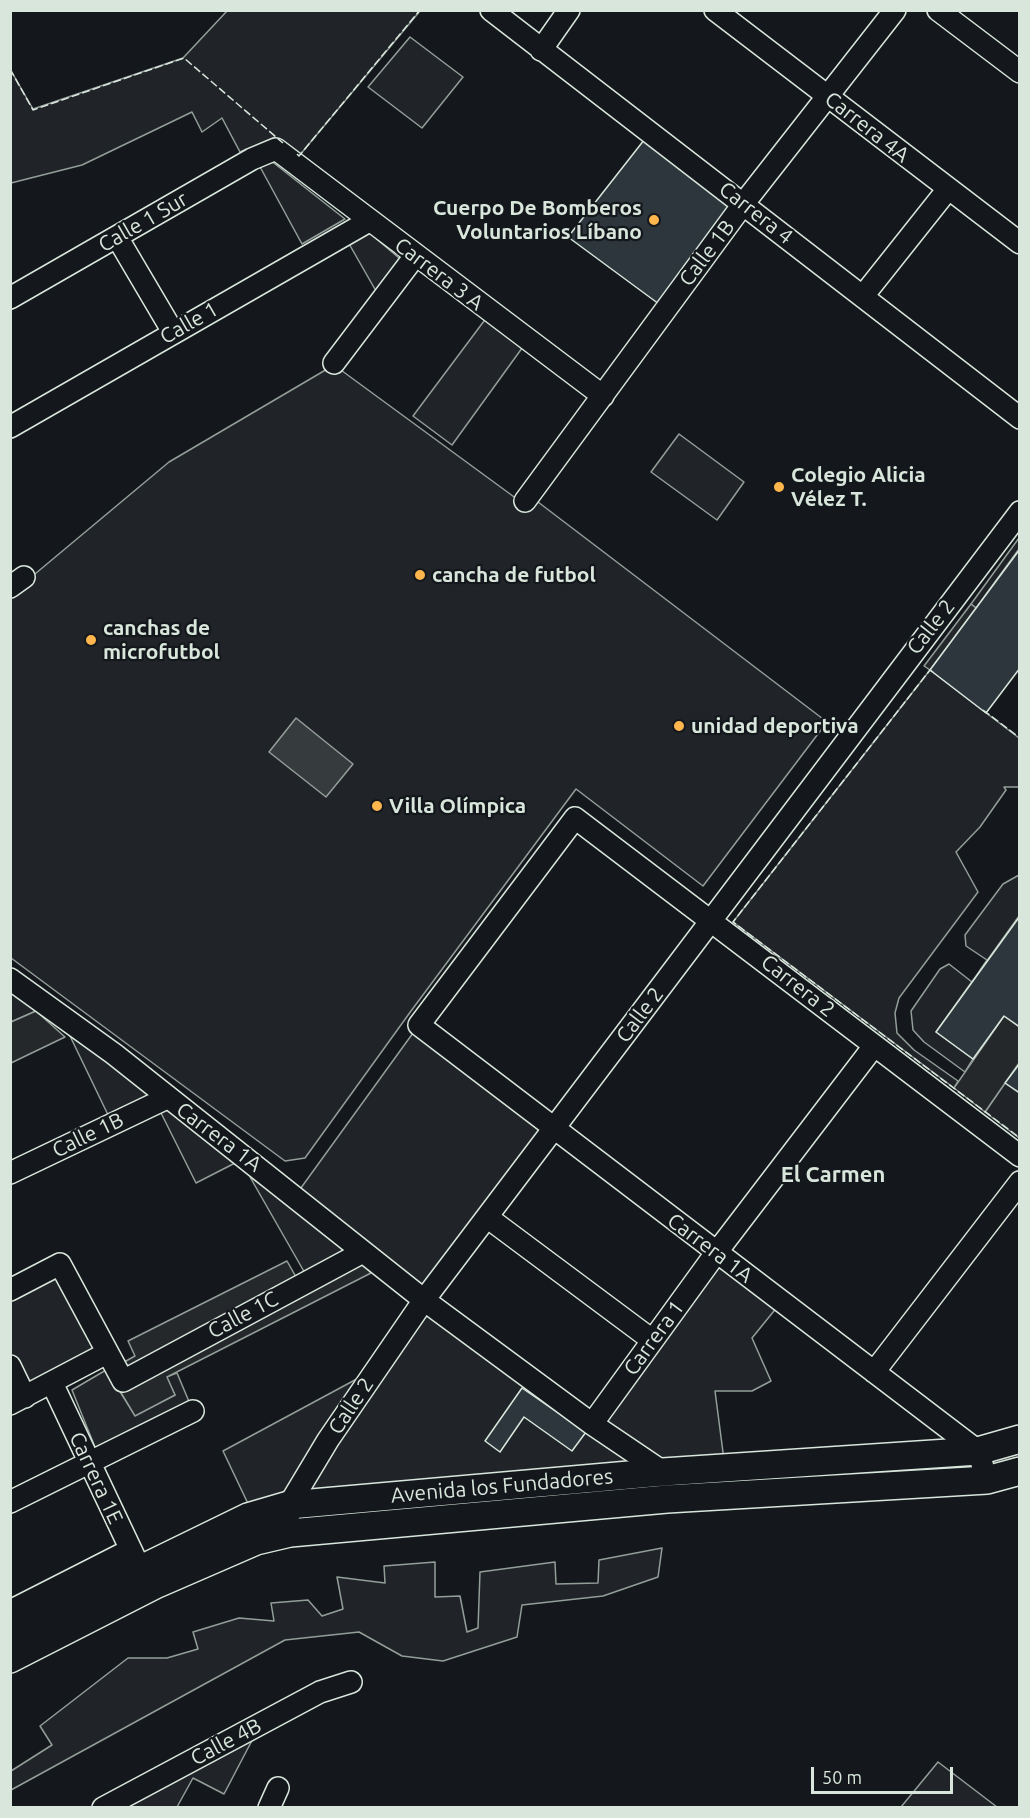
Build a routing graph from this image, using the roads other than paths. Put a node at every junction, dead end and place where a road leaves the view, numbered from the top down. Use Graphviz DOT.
graph roads {
  1 [pos="491,10"];
  2 [pos="569,10"];
  3 [pos="715,10"];
  4 [pos="895,10"];
  5 [pos="938,10"];
  6 [pos="541,50"];
  7 [pos="1020,72"];
  8 [pos="829,97"];
  9 [pos="276,149"];
  10 [pos="948,189"];
  11 [pos="744,203"];
  12 [pos="369,221"];
  13 [pos="117,237"];
  14 [pos="1020,243"];
  15 [pos="415,256"];
  16 [pos="863,296"];
  17 [pos="10,298"];
  18 [pos="173,332"];
  19 [pos="334,363"];
  20 [pos="603,396"];
  21 [pos="1020,418"];
  22 [pos="10,428"];
  23 [pos="525,501"];
  24 [pos="1020,512"];
  25 [pos="712,919"];
  26 [pos="10,979"];
  27 [pos="419,1025"];
  28 [pos="874,1046"];
  29 [pos="167,1098"];
  30 [pos="554,1129"];
  31 [pos="1020,1156"];
  32 [pos="10,1173"];
  33 [pos="1020,1182"];
  34 [pos="487,1217"];
  35 [pos="363,1252"];
  36 [pos="716,1253"];
  37 [pos="10,1290"];
  38 [pos="424,1300"];
  39 [pos="652,1340"];
  40 [pos="107,1353"];
  41 [pos="10,1366"];
  42 [pos="874,1372"];
  43 [pos="52,1383"];
  44 [pos="18,1401"];
  45 [pos="193,1411"];
  46 [pos="592,1424"];
  47 [pos="1020,1439"];
  48 [pos="978,1452"];
  49 [pos="89,1465"];
  50 [pos="1020,1471"];
  51 [pos="663,1472"];
  52 [pos="987,1479"];
  53 [pos="10,1502"];
  54 [pos="289,1505"];
  55 [pos="290,1533"];
  56 [pos="135,1561"];
  57 [pos="10,1611"];
  58 [pos="10,1633"];
  59 [pos="10,1659"];
  60 [pos="351,1682"];
  61 [pos="103,1808"];
  1 -- 6 [label="street, Carrera 4"];
  2 -- 6 [label="street"];
  3 -- 8 [label="street, Carrera 4A"];
  4 -- 8 [label="street, Calle 1B"];
  5 -- 7 [label="street"];
  6 -- 11 [label="street, Carrera 4"];
  8 -- 10 [label="street, Carrera 4A"];
  8 -- 11 [label="street, Calle 1B"];
  9 -- 12 [label="street, Carrera 3 A"];
  9 -- 13 [label="street, Calle 1 Sur"];
  10 -- 14 [label="street, Carrera 4A"];
  10 -- 16 [label="street"];
  11 -- 16 [label="street, Carrera 4"];
  11 -- 20 [label="street, Calle 1B"];
  12 -- 15 [label="street, Carrera 3 A"];
  12 -- 18 [label="street, Calle 1"];
  13 -- 17 [label="street, Calle 1 Sur"];
  13 -- 18 [label="street"];
  15 -- 19 [label="street"];
  15 -- 20 [label="street, Carrera 3 A"];
  16 -- 21 [label="street, Carrera 4"];
  18 -- 22 [label="street, Calle 1"];
  20 -- 23 [label="street, Calle 1B"];
  24 -- 25 [label="street, Calle 2"];
  25 -- 27 [label="street, Carrera 2"];
  25 -- 28 [label="street, Carrera 2"];
  25 -- 30 [label="street, Calle 2"];
  26 -- 29 [label="street, Carrera 1A"];
  27 -- 30 [label="street, Carrera 1A"];
  28 -- 31 [label="street, Carrera 2"];
  28 -- 36 [label="street, Carrera 1"];
  29 -- 32 [label="street, Calle 1B"];
  29 -- 35 [label="street, Carrera 1A"];
  30 -- 34 [label="street, Calle 2"];
  30 -- 36 [label="street, Carrera 1A"];
  33 -- 42 [label="street"];
  34 -- 38 [label="street, Calle 2"];
  34 -- 39 [label="street"];
  35 -- 38 [label="street, Carrera 1A"];
  35 -- 40 [label="street, Calle 1C"];
  36 -- 39 [label="street, Carrera 1"];
  36 -- 42 [label="street, Carrera 1A"];
  37 -- 40 [label="street"];
  38 -- 46 [label="street"];
  38 -- 54 [label="street, Calle 2"];
  39 -- 46 [label="street, Carrera 1"];
  40 -- 43 [label="street"];
  41 -- 44 [label="street"];
  42 -- 48 [label="street, Carrera 1A"];
  43 -- 44 [label="street"];
  43 -- 49 [label="street, Carrera 1E"];
  45 -- 49 [label="street"];
  46 -- 51 [label="street"];
  47 -- 48 [label="main road, Avenida los Fundadores"];
  48 -- 51 [label="main road, Avenida los Fundadores"];
  48 -- 52 [label="street"];
  49 -- 53 [label="street"];
  49 -- 56 [label="street, Carrera 1E"];
  50 -- 52 [label="main road, Avenida los Fundadores"];
  51 -- 54 [label="main road, Avenida los Fundadores"];
  52 -- 55 [label="main road, Avenida los Fundadores"];
  54 -- 55 [label="street"];
  54 -- 56 [label="main road, Avenida los Fundadores"];
  55 -- 59 [label="main road, Avenida los Fundadores"];
  56 -- 57 [label="street"];
  56 -- 58 [label="main road, Avenida los Fundadores"];
  60 -- 61 [label="street, Calle 4B"];
}
